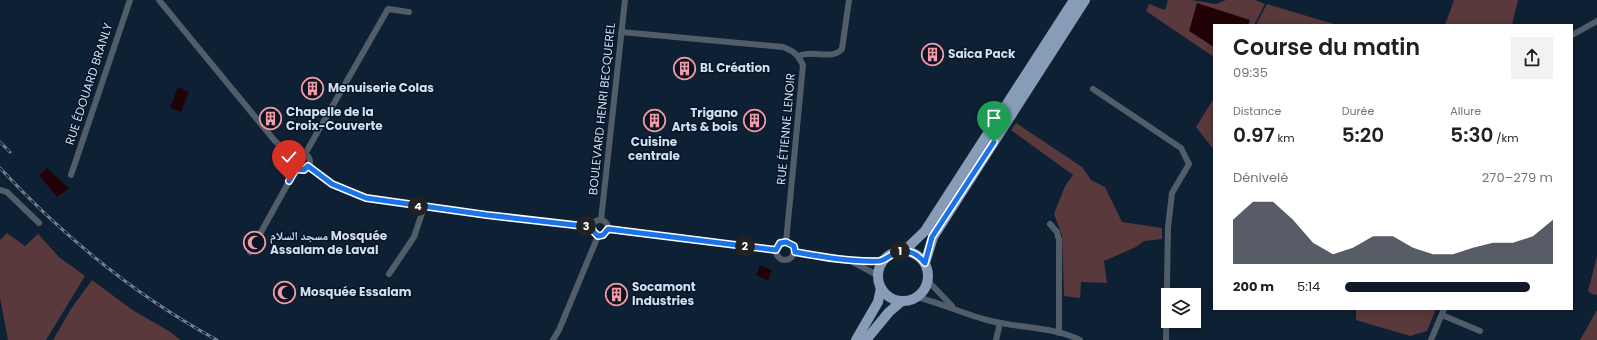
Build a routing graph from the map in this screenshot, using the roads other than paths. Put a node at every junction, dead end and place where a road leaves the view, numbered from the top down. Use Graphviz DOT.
graph roads {
  1 [pos="130,0"];
  2 [pos="159,0"];
  3 [pos="625,0"];
  4 [pos="849,0"];
  5 [pos="1074,0"];
  6 [pos="1085,0"];
  7 [pos="409,12"];
  8 [pos="1597,21"];
  9 [pos="621,32"];
  10 [pos="1573,34"];
  11 [pos="799,56"];
  12 [pos="1093,89"];
  13 [pos="304,154"];
  14 [pos="294,157"];
  15 [pos="308,166"];
  16 [pos="296,169"];
  17 [pos="71,175"];
  18 [pos="0,190"];
  19 [pos="424,207"];
  20 [pos="601,220"];
  21 [pos="39,223"];
  22 [pos="1050,224"];
  23 [pos="592,227"];
  24 [pos="608,229"];
  25 [pos="598,236"];
  26 [pos="786,242"];
  27 [pos="776,250"];
  28 [pos="904,251"];
  29 [pos="250,252"];
  30 [pos="795,252"];
  31 [pos="847,260"];
  32 [pos="884,260"];
  33 [pos="925,263"];
  34 [pos="389,274"];
  35 [pos="879,276"];
  36 [pos="927,280"];
  37 [pos="882,288"];
  38 [pos="916,297"];
  39 [pos="902,300"];
  40 [pos="954,308"];
  41 [pos="1443,312"];
  42 [pos="1000,323"];
  43 [pos="1480,331"];
  44 [pos="1059,333"];
  45 [pos="553,340"];
  46 [pos="856,340"];
  47 [pos="866,340"];
  48 [pos="996,340"];
  49 [pos="1080,340"];
  50 [pos="1166,340"];
  51 [pos="1431,340"];
  1 -- 17 [label="street, RUE ÉDOUARD BRANLY"];
  2 -- 14 [label="street"];
  3 -- 9 [label="street, BOULEVARD HENRI BECQUEREL"];
  4 -- 11 [label="street"];
  5 -- 28 [label="main road"];
  6 -- 33 [label="main road"];
  7 -- 13 [label="street"];
  8 -- 10 [label="street"];
  9 -- 11 [label="street, RUE ÉTIENNE LENOIR"];
  9 -- 20 [label="street, BOULEVARD HENRI BECQUEREL"];
  11 -- 26 [label="street, RUE ÉTIENNE LENOIR"];
  12 -- 50 [label="street"];
  13 -- 14 [label="street"];
  13 -- 15 [label="street"];
  14 -- 16 [label="street"];
  15 -- 16 [label="street"];
  15 -- 19 [label="street"];
  16 -- 29 [label="street"];
  18 -- 21 [label="street"];
  19 -- 23 [label="street"];
  19 -- 34 [label="street"];
  20 -- 23 [label="street"];
  20 -- 24 [label="street"];
  22 -- 44 [label="street"];
  23 -- 25 [label="street"];
  24 -- 25 [label="street"];
  24 -- 27 [label="street"];
  25 -- 45 [label="street"];
  26 -- 27 [label="street"];
  26 -- 30 [label="street"];
  27 -- 30 [label="street"];
  28 -- 32 [label="main road"];
  28 -- 33 [label="main road"];
  30 -- 31 [label="street"];
  31 -- 32 [label="street"];
  31 -- 35 [label="street"];
  32 -- 35 [label="main road"];
  33 -- 36 [label="main road"];
  35 -- 37 [label="main road"];
  36 -- 38 [label="main road"];
  36 -- 40 [label="street"];
  37 -- 39 [label="main road"];
  37 -- 46 [label="main road"];
  38 -- 39 [label="main road"];
  38 -- 40 [label="street"];
  39 -- 47 [label="main road"];
  40 -- 42 [label="street"];
  41 -- 43 [label="street"];
  41 -- 51 [label="street"];
  42 -- 44 [label="street"];
  42 -- 48 [label="street"];
  44 -- 49 [label="street"];
}
